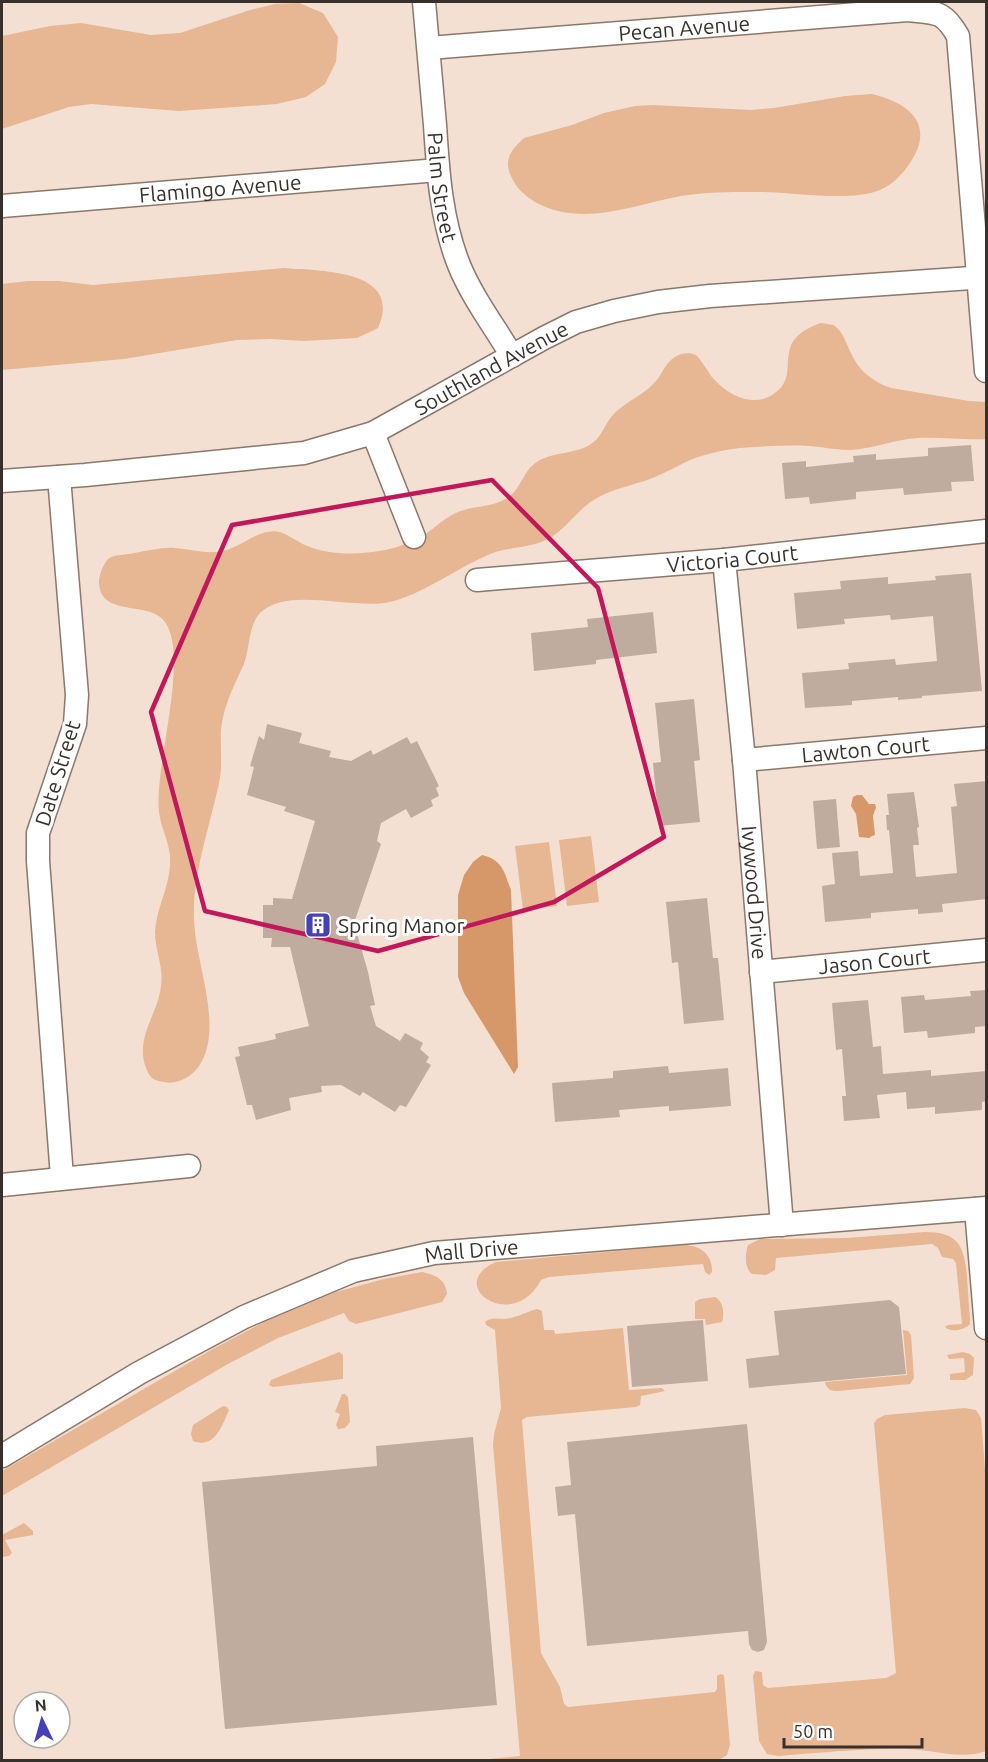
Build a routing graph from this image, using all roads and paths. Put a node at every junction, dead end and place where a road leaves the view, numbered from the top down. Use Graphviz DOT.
graph roads {
  1 [pos="424,2"];
  2 [pos="429,48"];
  3 [pos="438,170"];
  4 [pos="2,206"];
  5 [pos="983,277"];
  6 [pos="512,356"];
  7 [pos="986,371"];
  8 [pos="373,433"];
  9 [pos="59,477"];
  10 [pos="2,481"];
  11 [pos="987,531"];
  12 [pos="414,537"];
  13 [pos="724,560"];
  14 [pos="477,580"];
  15 [pos="987,738"];
  16 [pos="744,760"];
  17 [pos="987,951"];
  18 [pos="761,972"];
  19 [pos="189,1166"];
  20 [pos="62,1178"];
  21 [pos="2,1185"];
  22 [pos="981,1209"];
  23 [pos="782,1225"];
  24 [pos="987,1328"];
  25 [pos="2,1456"];
  1 -- 2 [label="street, Palm Street"];
  2 -- 3 [label="street, Palm Street"];
  2 -- 5 [label="street, Pecan Avenue"];
  3 -- 4 [label="street, Flamingo Avenue"];
  3 -- 6 [label="street, Palm Street"];
  5 -- 6 [label="street, Southland Avenue"];
  5 -- 7 [label="street"];
  6 -- 8 [label="street, Southland Avenue"];
  8 -- 9 [label="street, Southland Avenue"];
  8 -- 12 [label="street"];
  9 -- 10 [label="street, Southland Avenue"];
  9 -- 20 [label="street, Date Street"];
  11 -- 13 [label="street, Victoria Court"];
  13 -- 14 [label="street, Victoria Court"];
  13 -- 16 [label="street, Ivywood Drive"];
  15 -- 16 [label="street, Lawton Court"];
  16 -- 18 [label="street, Ivywood Drive"];
  17 -- 18 [label="street, Jason Court"];
  18 -- 23 [label="street, Ivywood Drive"];
  19 -- 20 [label="street"];
  20 -- 21 [label="street"];
  22 -- 23 [label="street, Mall Drive"];
  22 -- 24 [label="street"];
  23 -- 25 [label="street, Mall Drive"];
}
